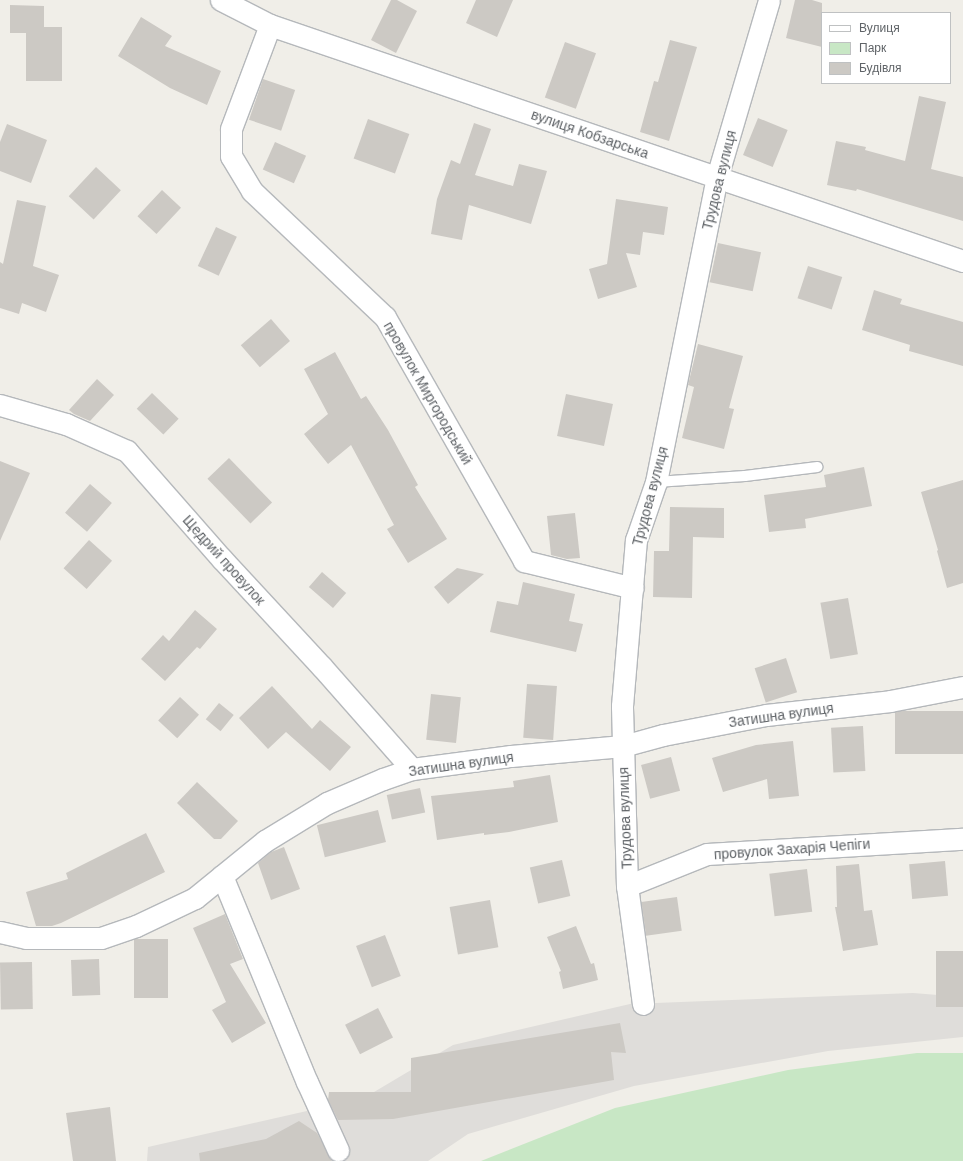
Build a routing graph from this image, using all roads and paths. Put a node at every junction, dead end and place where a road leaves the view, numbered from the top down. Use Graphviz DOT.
graph roads {
  1 [pos="221,0"];
  2 [pos="769,0"];
  3 [pos="270,25"];
  4 [pos="717,177"];
  5 [pos="963,261"];
  6 [pos="0,405"];
  7 [pos="817,467"];
  8 [pos="656,482"];
  9 [pos="632,588"];
  10 [pos="963,687"];
  11 [pos="623,746"];
  12 [pos="412,769"];
  13 [pos="963,839"];
  14 [pos="222,876"];
  15 [pos="627,886"];
  16 [pos="0,932"];
  17 [pos="643,1004"];
  18 [pos="338,1150"];
  1 -- 3 [label="street, вулиця Кобзарська"];
  2 -- 4 [label="street, Трудова вулиця"];
  3 -- 4 [label="street, вулиця Кобзарська"];
  3 -- 9 [label="street, провулок Миргородський"];
  4 -- 5 [label="street, вулиця Кобзарська"];
  4 -- 8 [label="street, Трудова вулиця"];
  6 -- 12 [label="street, Щедрий провулок"];
  7 -- 8 [label="lane"];
  8 -- 9 [label="street, Трудова вулиця"];
  9 -- 11 [label="street, Трудова вулиця"];
  10 -- 11 [label="street, Затишна вулиця"];
  11 -- 12 [label="street, Затишна вулиця"];
  11 -- 15 [label="street, Трудова вулиця"];
  12 -- 14 [label="street, Затишна вулиця"];
  13 -- 15 [label="street, провулок Захарія Чепіги"];
  14 -- 16 [label="street, Затишна вулиця"];
  14 -- 18 [label="street"];
  15 -- 17 [label="street, Трудова вулиця"];
}
